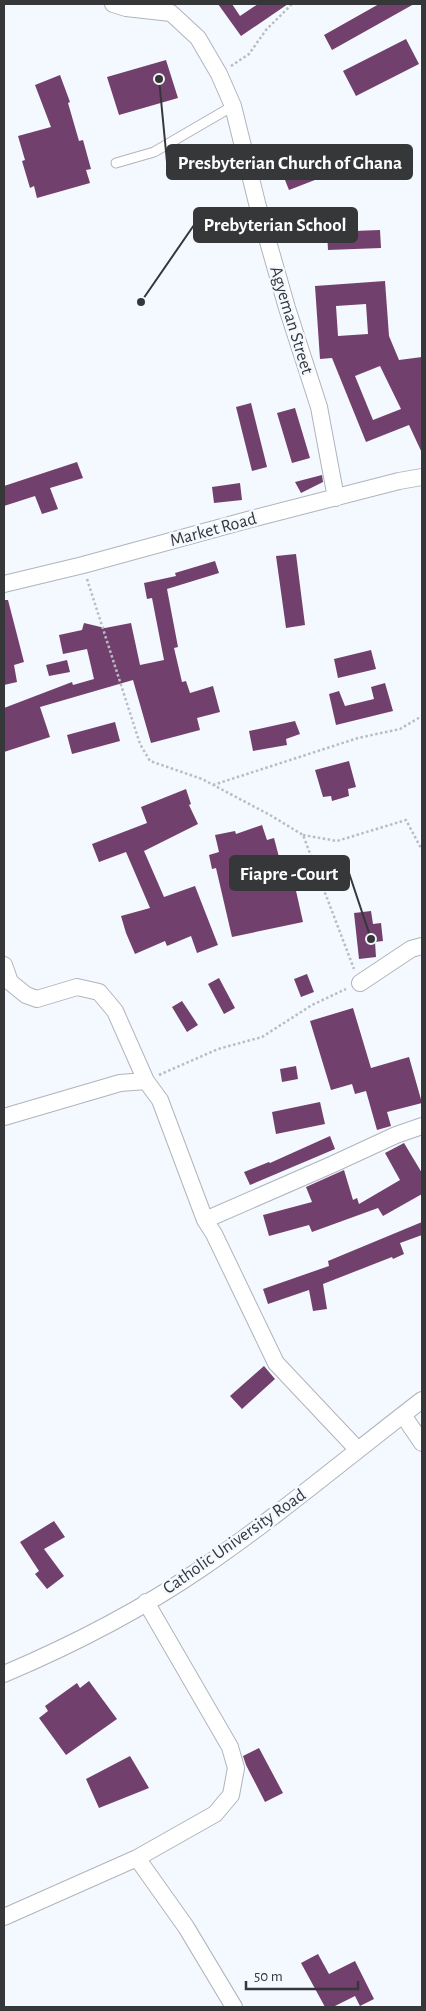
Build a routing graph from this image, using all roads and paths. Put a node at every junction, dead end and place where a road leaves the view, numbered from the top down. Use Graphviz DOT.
graph roads {
  1 [pos="113,4"];
  2 [pos="292,4"];
  3 [pos="219,74"];
  4 [pos="233,106"];
  5 [pos="116,163"];
  6 [pos="422,477"];
  7 [pos="336,498"];
  8 [pos="83,565"];
  9 [pos="4,584"];
  10 [pos="422,716"];
  11 [pos="213,785"];
  12 [pos="303,835"];
  13 [pos="422,850"];
  14 [pos="422,946"];
  15 [pos="4,965"];
  16 [pos="360,983"];
  17 [pos="146,1081"];
  18 [pos="4,1117"];
  19 [pos="422,1126"];
  20 [pos="205,1220"];
  21 [pos="422,1400"];
  22 [pos="403,1415"];
  23 [pos="422,1443"];
  24 [pos="358,1450"];
  25 [pos="146,1602"];
  26 [pos="4,1674"];
  27 [pos="138,1858"];
  28 [pos="4,1917"];
  29 [pos="234,2007"];
  1 -- 3 [label="street, Agyeman Street"];
  2 -- 3 [label="path"];
  3 -- 4 [label="street, Agyeman Street"];
  4 -- 5 [label="lane"];
  4 -- 7 [label="street, Agyeman Street"];
  6 -- 7 [label="street, Market Road"];
  7 -- 8 [label="street, Market Road"];
  8 -- 9 [label="street, Market Road"];
  8 -- 11 [label="path"];
  10 -- 11 [label="path"];
  11 -- 12 [label="path"];
  12 -- 13 [label="path"];
  12 -- 16 [label="path"];
  14 -- 16 [label="street"];
  15 -- 17 [label="street"];
  16 -- 17 [label="path"];
  17 -- 18 [label="street"];
  17 -- 20 [label="street"];
  19 -- 20 [label="street"];
  20 -- 24 [label="street"];
  21 -- 22 [label="street, Catholic University Road"];
  22 -- 23 [label="street"];
  22 -- 24 [label="street, Catholic University Road"];
  24 -- 25 [label="street, Catholic University Road"];
  25 -- 26 [label="street, Catholic University Road"];
  25 -- 27 [label="street"];
  27 -- 28 [label="street"];
  27 -- 29 [label="street"];
}
